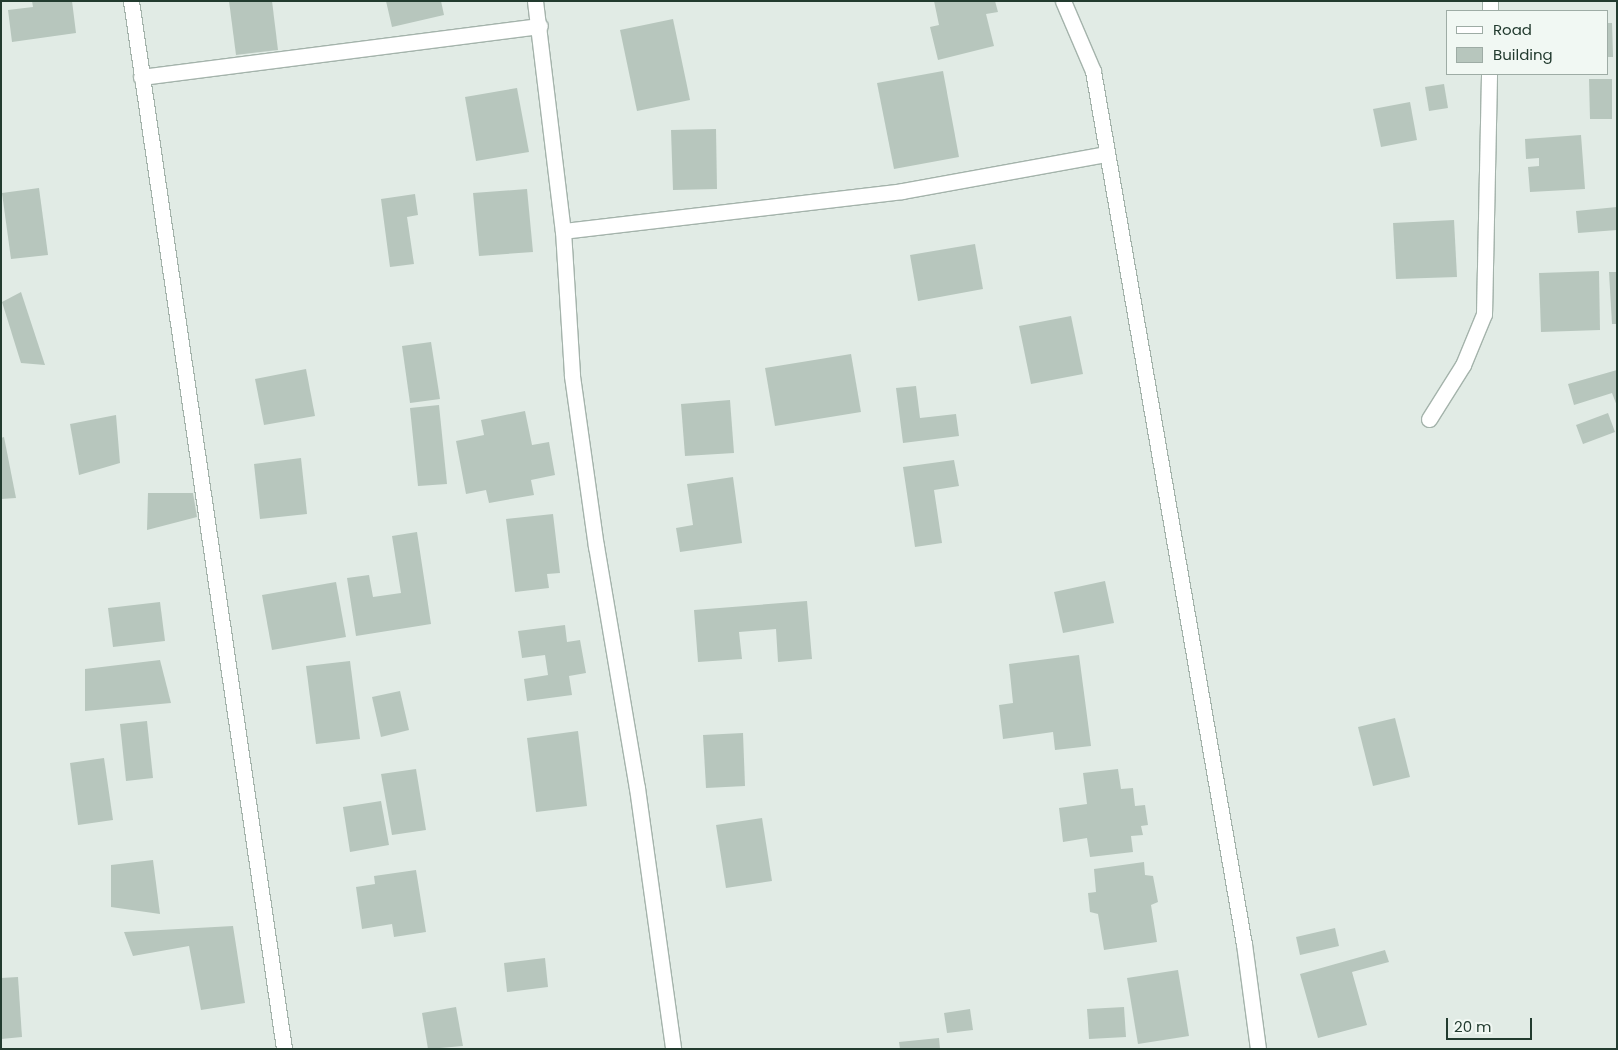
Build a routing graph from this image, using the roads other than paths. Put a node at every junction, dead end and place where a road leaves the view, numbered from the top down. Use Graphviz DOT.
graph roads {
  1 [pos="131,1"];
  2 [pos="535,1"];
  3 [pos="1063,1"];
  4 [pos="540,26"];
  5 [pos="1490,75"];
  6 [pos="141,77"];
  7 [pos="1105,154"];
  8 [pos="563,231"];
  9 [pos="1429,418"];
  10 [pos="284,1049"];
  11 [pos="673,1049"];
  12 [pos="1258,1049"];
  1 -- 6 [label="street"];
  2 -- 4 [label="street"];
  3 -- 7 [label="street"];
  4 -- 6 [label="street"];
  4 -- 8 [label="street"];
  5 -- 9 [label="street"];
  6 -- 10 [label="street"];
  7 -- 8 [label="street"];
  7 -- 12 [label="street"];
  8 -- 11 [label="street"];
}
